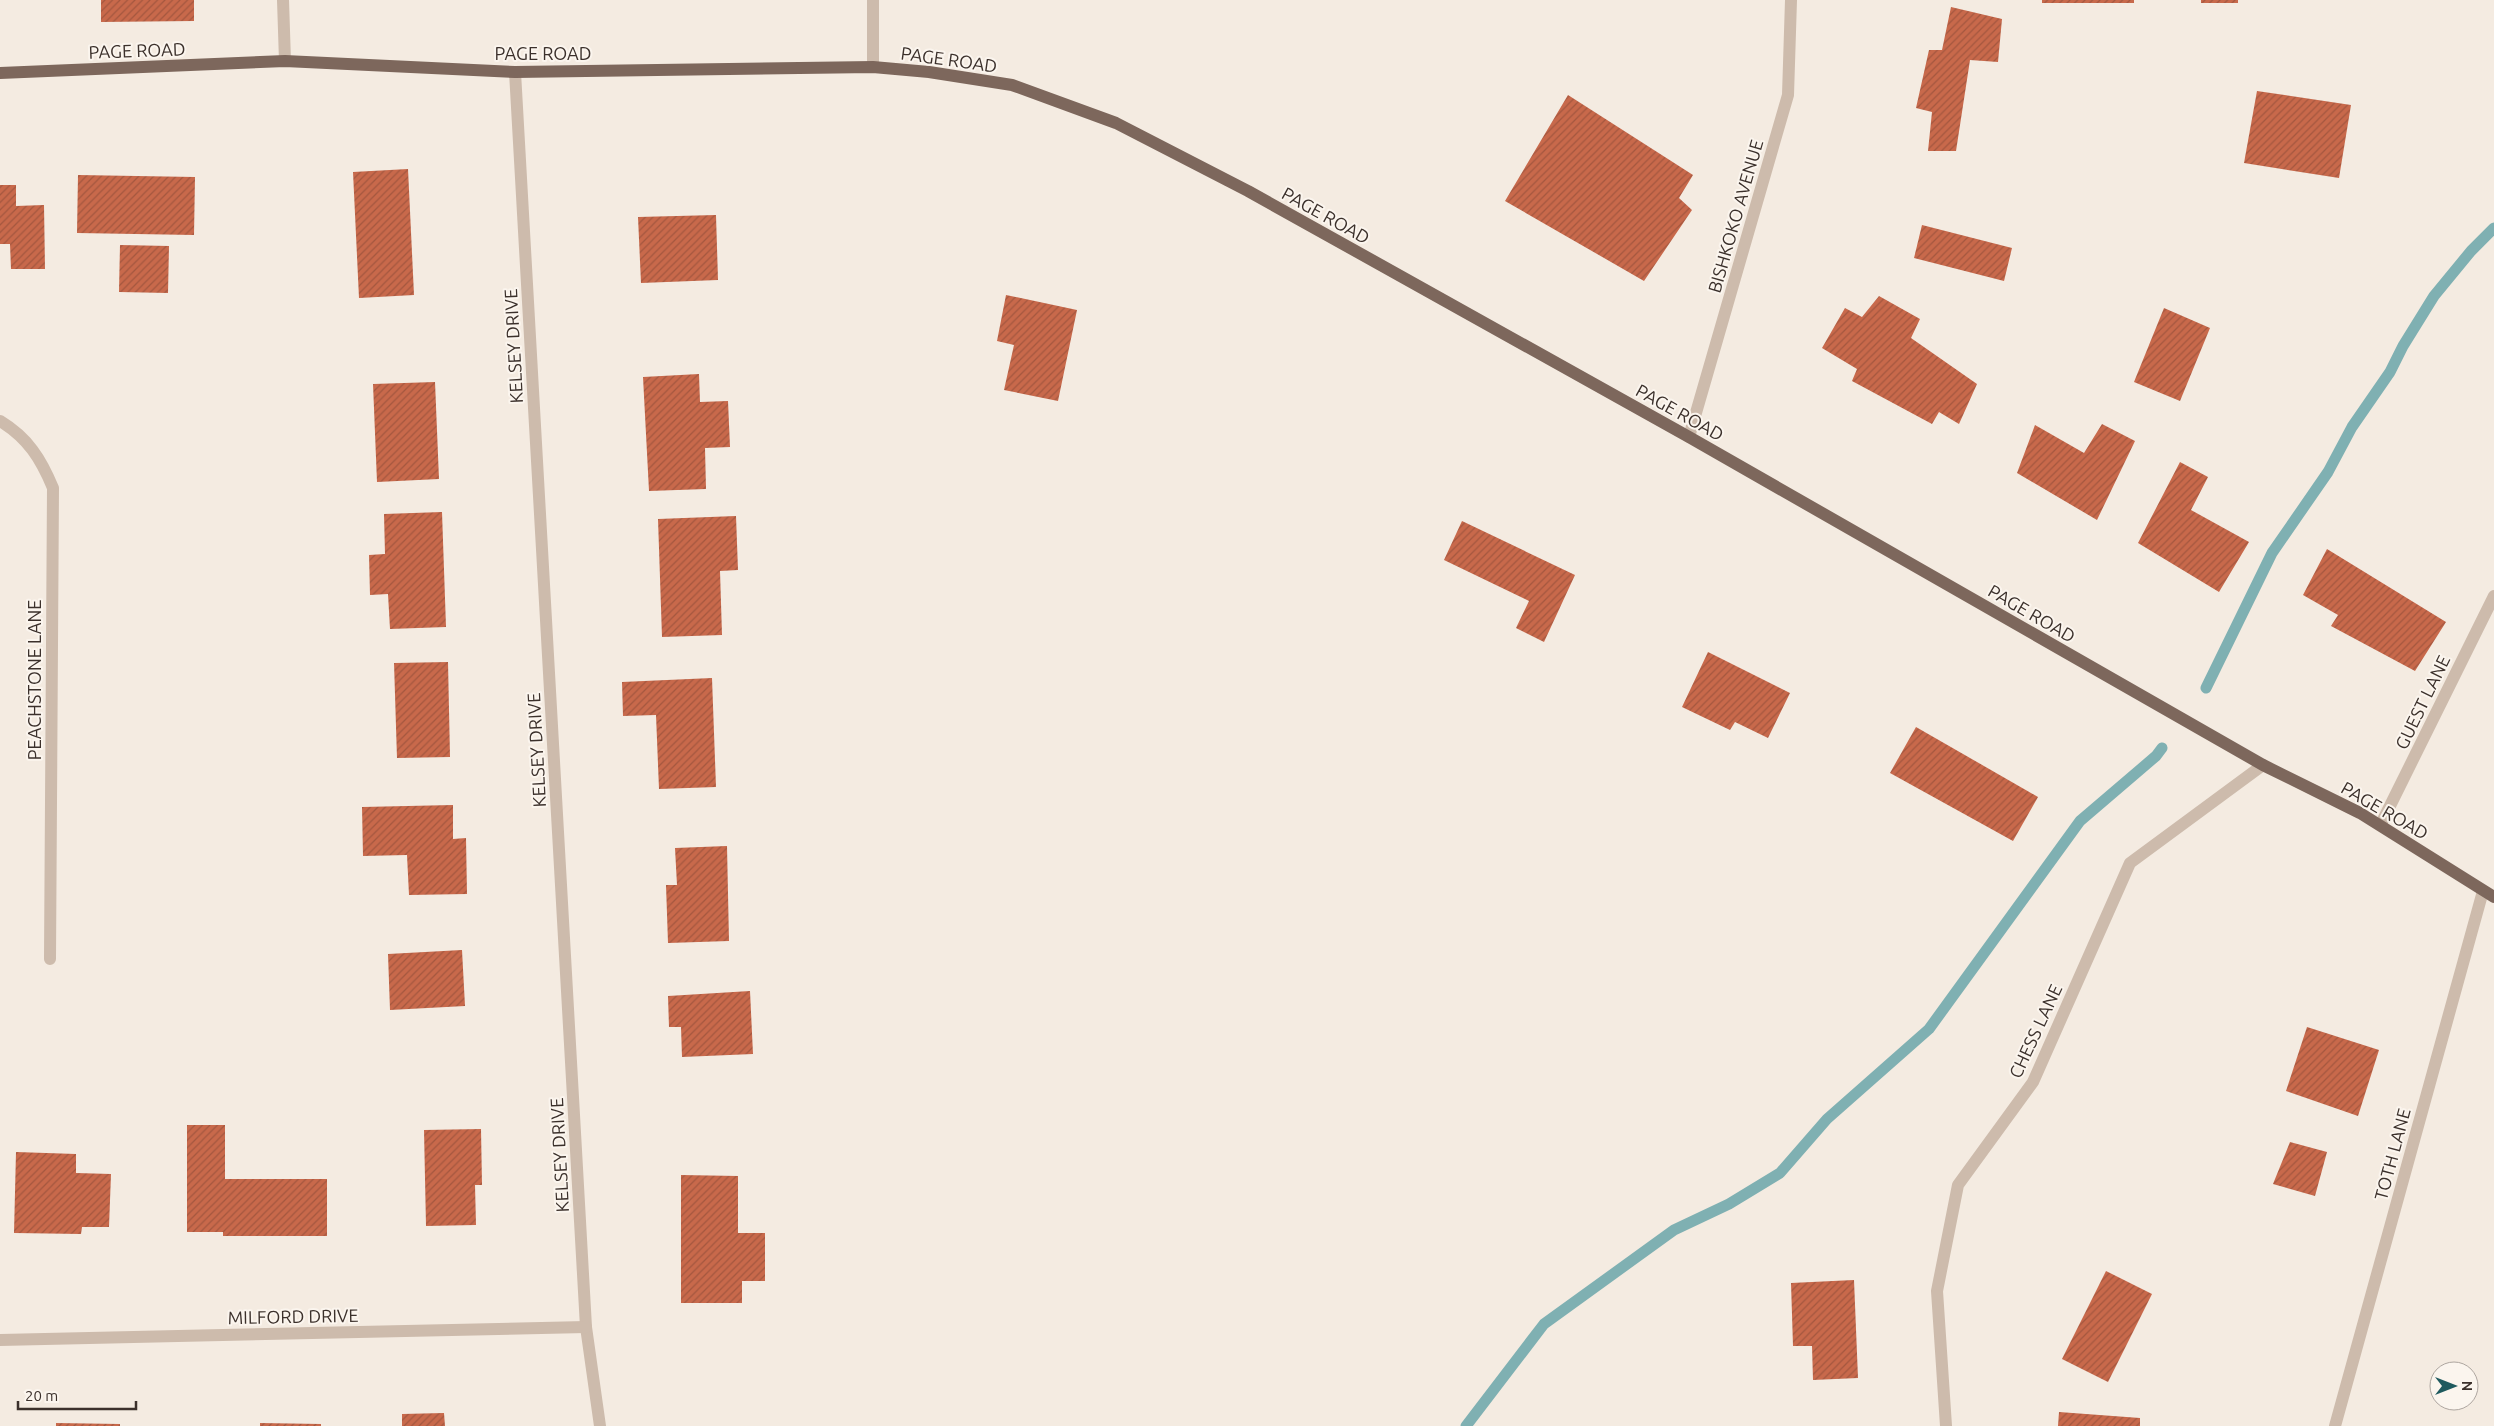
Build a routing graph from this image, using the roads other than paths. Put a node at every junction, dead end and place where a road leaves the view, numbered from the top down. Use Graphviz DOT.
graph roads {
  1 [pos="283,0"];
  2 [pos="873,0"];
  3 [pos="1791,0"];
  4 [pos="285,62"];
  5 [pos="873,67"];
  6 [pos="515,72"];
  7 [pos="0,73"];
  8 [pos="0,421"];
  9 [pos="1689,437"];
  10 [pos="2494,596"];
  11 [pos="2263,765"];
  12 [pos="2381,824"];
  13 [pos="2488,894"];
  14 [pos="50,959"];
  15 [pos="586,1327"];
  16 [pos="0,1340"];
  17 [pos="600,1426"];
  18 [pos="1946,1426"];
  19 [pos="2335,1426"];
  1 -- 4 [label="street"];
  2 -- 5 [label="street"];
  3 -- 9 [label="street, BISHKOKO AVENUE"];
  4 -- 6 [label="main road, PAGE ROAD"];
  4 -- 7 [label="main road, PAGE ROAD"];
  5 -- 6 [label="main road, PAGE ROAD"];
  5 -- 9 [label="main road, PAGE ROAD"];
  6 -- 15 [label="street, KELSEY DRIVE"];
  8 -- 14 [label="street, PEACHSTONE LANE"];
  9 -- 11 [label="main road, PAGE ROAD"];
  10 -- 12 [label="street, GUEST LANE"];
  11 -- 12 [label="main road, PAGE ROAD"];
  11 -- 18 [label="street, CHESS LANE"];
  12 -- 13 [label="main road, PAGE ROAD"];
  13 -- 19 [label="street, TOTH LANE"];
  15 -- 16 [label="street, MILFORD DRIVE"];
  15 -- 17 [label="street, KELSEY DRIVE"];
}
